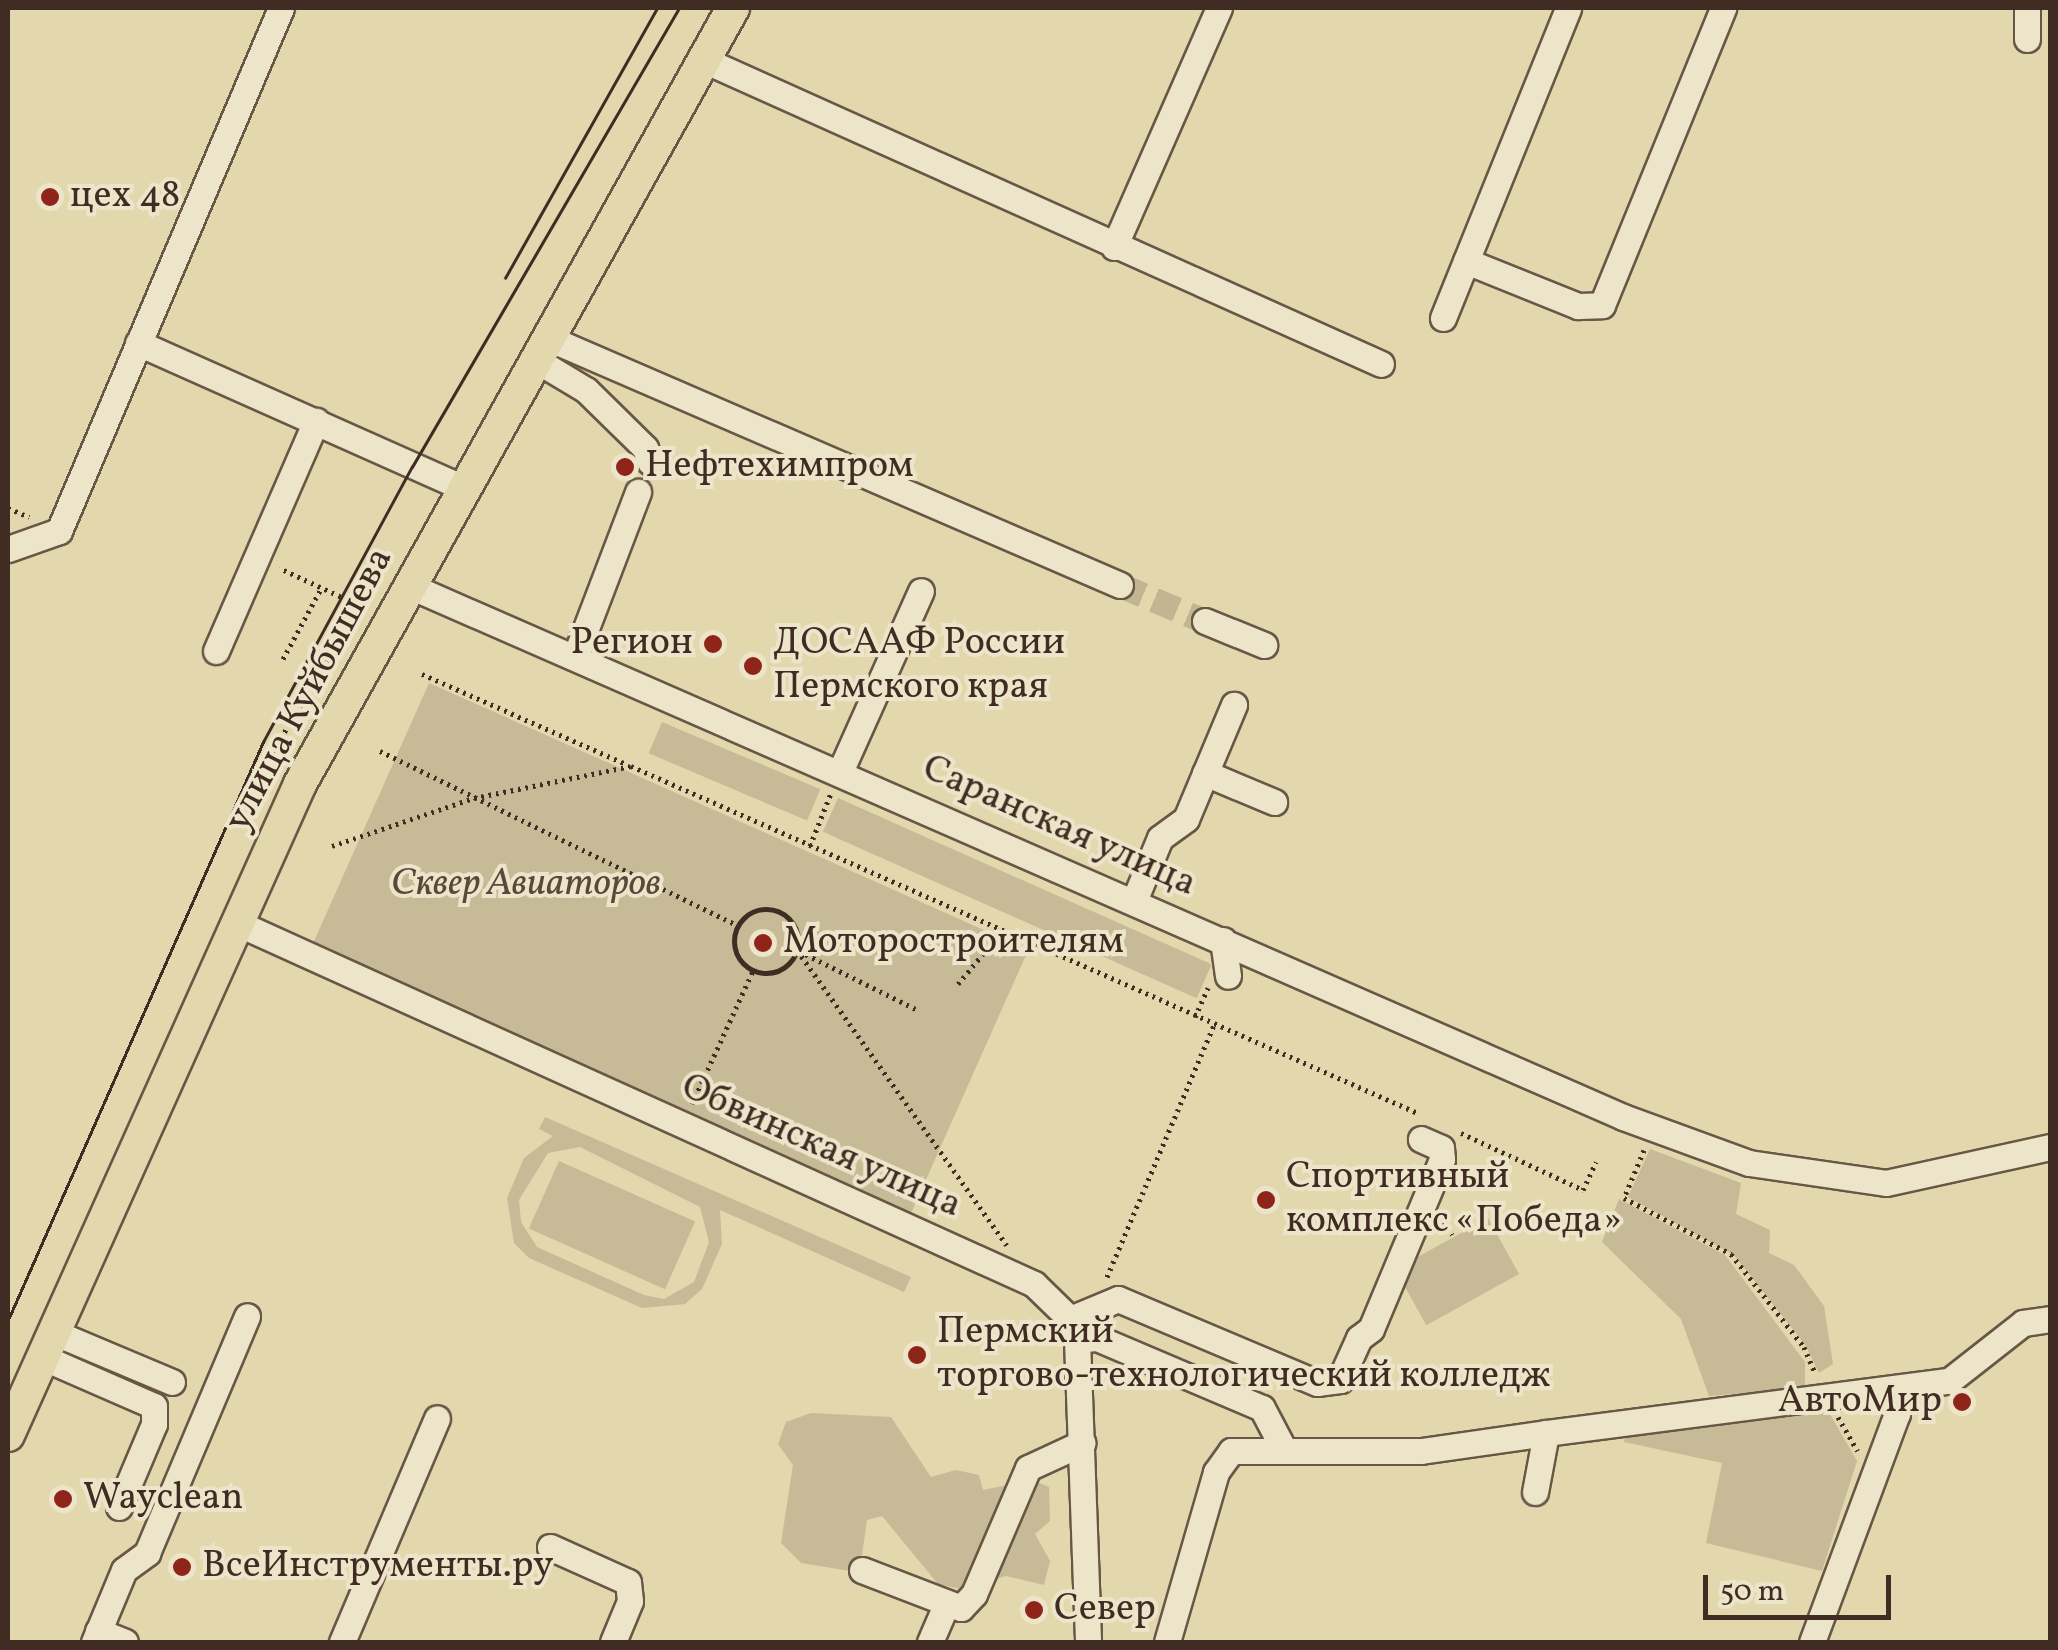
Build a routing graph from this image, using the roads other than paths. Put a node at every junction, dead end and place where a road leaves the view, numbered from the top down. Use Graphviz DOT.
graph roads {
  1 [pos="281,8"];
  2 [pos="733,8"];
  3 [pos="1219,8"];
  4 [pos="1568,8"];
  5 [pos="1723,8"];
  6 [pos="2026,8"];
  7 [pos="2026,39"];
  8 [pos="704,60"];
  9 [pos="1114,246"];
  10 [pos="1466,261"];
  11 [pos="1442,318"];
  12 [pos="138,343"];
  13 [pos="542,349"];
  14 [pos="1381,364"];
  15 [pos="316,421"];
  16 [pos="650,462"];
  17 [pos="463,488"];
  18 [pos="638,492"];
  19 [pos="8,549"];
  20 [pos="1120,585"];
  21 [pos="410,586"];
  22 [pos="921,591"];
  23 [pos="1205,621"];
  24 [pos="1264,645"];
  25 [pos="216,651"];
  26 [pos="575,657"];
  27 [pos="1234,705"];
  28 [pos="840,772"];
  29 [pos="1205,773"];
  30 [pos="1274,802"];
  31 [pos="1134,901"];
  32 [pos="235,922"];
  33 [pos="1224,940"];
  34 [pos="1228,976"];
  35 [pos="1426,1129"];
  36 [pos="2050,1146"];
  37 [pos="246,1316"];
  38 [pos="2050,1319"];
  39 [pos="1074,1330"];
  40 [pos="48,1344"];
  41 [pos="172,1382"];
  42 [pos="1892,1388"];
  43 [pos="437,1418"];
  44 [pos="1546,1432"];
  45 [pos="8,1435"];
  46 [pos="1082,1442"];
  47 [pos="1283,1448"];
  48 [pos="1535,1492"];
  49 [pos="119,1507"];
  50 [pos="550,1548"];
  51 [pos="862,1570"];
  52 [pos="946,1605"];
  53 [pos="96,1637"];
  54 [pos="125,1642"];
  55 [pos="342,1642"];
  56 [pos="613,1642"];
  57 [pos="930,1642"];
  58 [pos="1088,1642"];
  59 [pos="1167,1642"];
  60 [pos="1812,1642"];
  1 -- 12 [label="street"];
  2 -- 8 [label="main road, улица Куйбышева"];
  3 -- 9 [label="street"];
  4 -- 10 [label="street"];
  5 -- 10 [label="street"];
  6 -- 7 [label="street"];
  8 -- 9 [label="street"];
  8 -- 13 [label="main road, улица Куйбышева"];
  9 -- 14 [label="street"];
  10 -- 11 [label="street"];
  12 -- 15 [label="street"];
  12 -- 19 [label="street"];
  13 -- 16 [label="street"];
  13 -- 17 [label="main road, улица Куйбышева"];
  13 -- 20 [label="street"];
  15 -- 17 [label="street"];
  15 -- 25 [label="street"];
  17 -- 21 [label="main road, улица Куйбышева"];
  18 -- 26 [label="street"];
  21 -- 26 [label="street, Саранская улица"];
  21 -- 32 [label="main road, улица Куйбышева"];
  22 -- 28 [label="street"];
  23 -- 24 [label="street"];
  26 -- 28 [label="street, Саранская улица"];
  27 -- 29 [label="street"];
  28 -- 31 [label="street, Саранская улица"];
  29 -- 30 [label="street"];
  29 -- 31 [label="street"];
  31 -- 33 [label="street, Саранская улица"];
  32 -- 39 [label="street, Обвинская улица"];
  32 -- 40 [label="main road, улица Куйбышева"];
  33 -- 34 [label="street"];
  33 -- 36 [label="street, Саранская улица"];
  35 -- 39 [label="street"];
  37 -- 53 [label="street"];
  38 -- 42 [label="street"];
  39 -- 46 [label="street"];
  39 -- 47 [label="street"];
  40 -- 41 [label="street"];
  40 -- 45 [label="main road, улица Куйбышева"];
  40 -- 49 [label="street"];
  42 -- 44 [label="street"];
  42 -- 60 [label="street"];
  43 -- 55 [label="street"];
  44 -- 47 [label="street"];
  44 -- 48 [label="street"];
  46 -- 52 [label="street"];
  46 -- 58 [label="street"];
  47 -- 59 [label="street"];
  50 -- 56 [label="street"];
  51 -- 52 [label="street"];
  52 -- 57 [label="street"];
  53 -- 54 [label="street"];
}
